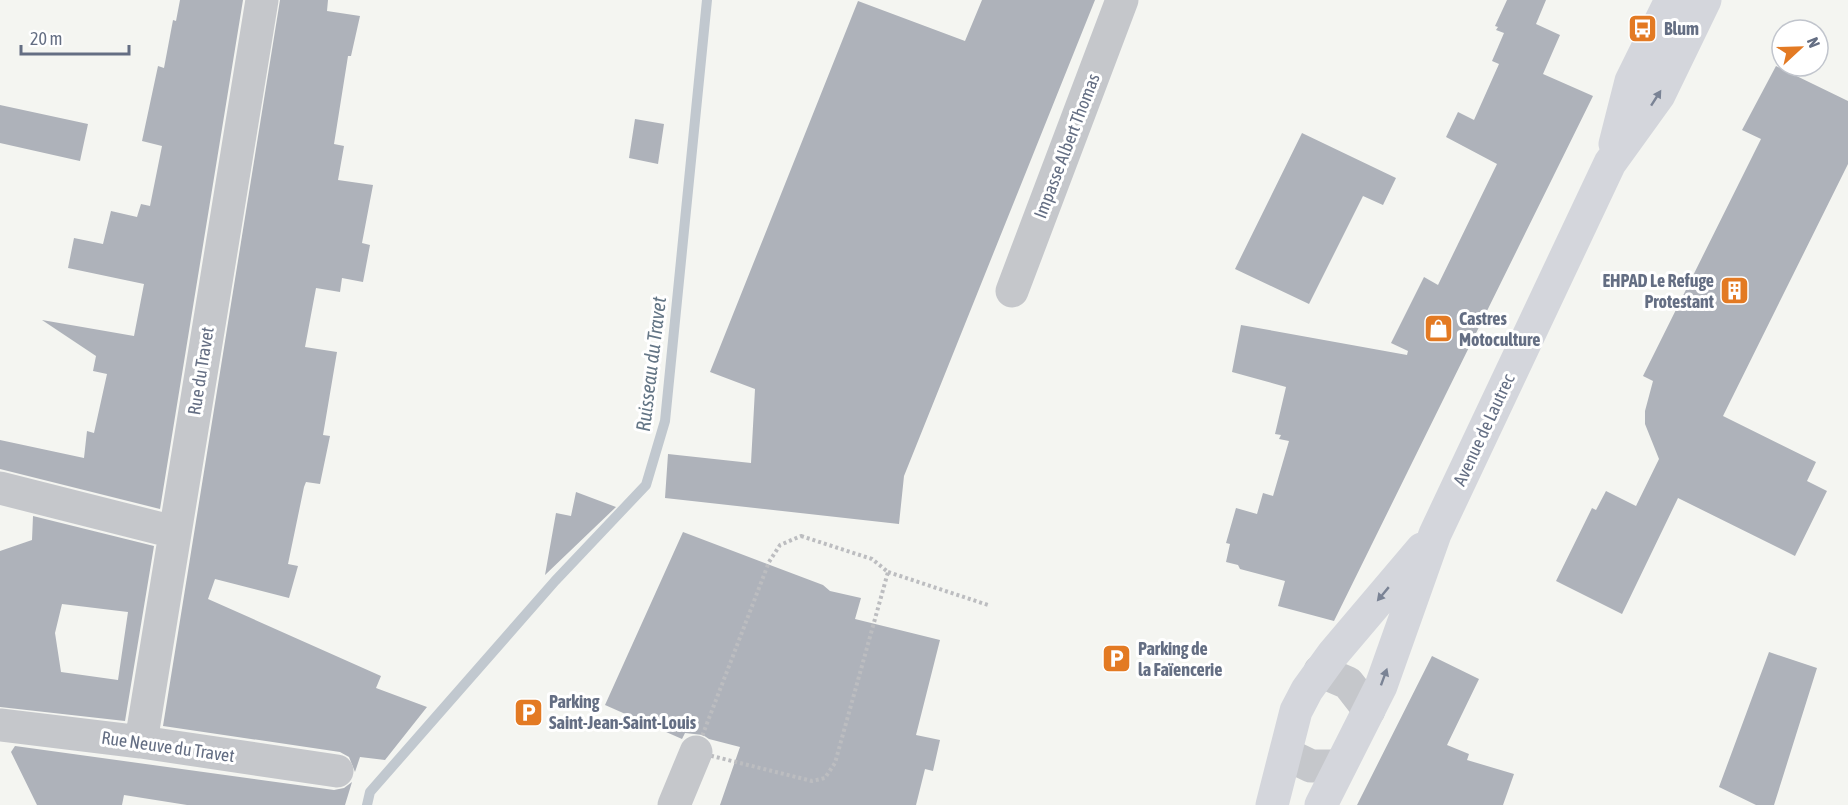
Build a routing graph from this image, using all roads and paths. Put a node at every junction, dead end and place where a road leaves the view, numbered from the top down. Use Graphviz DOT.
graph roads {
  1 [pos="262,0"];
  2 [pos="1122,0"];
  3 [pos="1671,0"];
  4 [pos="1705,0"];
  5 [pos="1610,163"];
  6 [pos="1012,291"];
  7 [pos="0,488"];
  8 [pos="174,532"];
  9 [pos="1435,534"];
  10 [pos="888,572"];
  11 [pos="988,605"];
  12 [pos="1320,671"];
  13 [pos="1369,710"];
  14 [pos="0,725"];
  15 [pos="141,742"];
  16 [pos="696,752"];
  17 [pos="1286,754"];
  18 [pos="1340,766"];
  19 [pos="337,771"];
  20 [pos="674,805"];
  21 [pos="1272,805"];
  22 [pos="1321,805"];
  1 -- 8 [label="street, Rue du Travet"];
  2 -- 6 [label="street, Impasse Albert Thomas"];
  3 -- 5 [label="main road, Avenue de Lautrec"];
  5 -- 4 [label="main road, Avenue de Lautrec, one-way"];
  5 -- 9 [label="main road, Avenue de Lautrec"];
  7 -- 8 [label="street"];
  8 -- 15 [label="street, Rue du Travet"];
  9 -- 12 [label="main road, Avenue de Lautrec, one-way"];
  13 -- 9 [label="main road, Avenue de Lautrec, one-way"];
  10 -- 11 [label="path"];
  10 -- 16 [label="path"];
  10 -- 16 [label="path"];
  12 -- 13 [label="street"];
  12 -- 17 [label="main road, Avenue de Lautrec"];
  13 -- 18 [label="main road, Avenue de Lautrec"];
  14 -- 15 [label="street, Rue Neuve du Travet"];
  15 -- 19 [label="street, Rue Neuve du Travet"];
  16 -- 20 [label="street"];
  17 -- 18 [label="street"];
  17 -- 21 [label="main road, Avenue de Lautrec"];
  18 -- 22 [label="main road, Avenue de Lautrec"];
}
